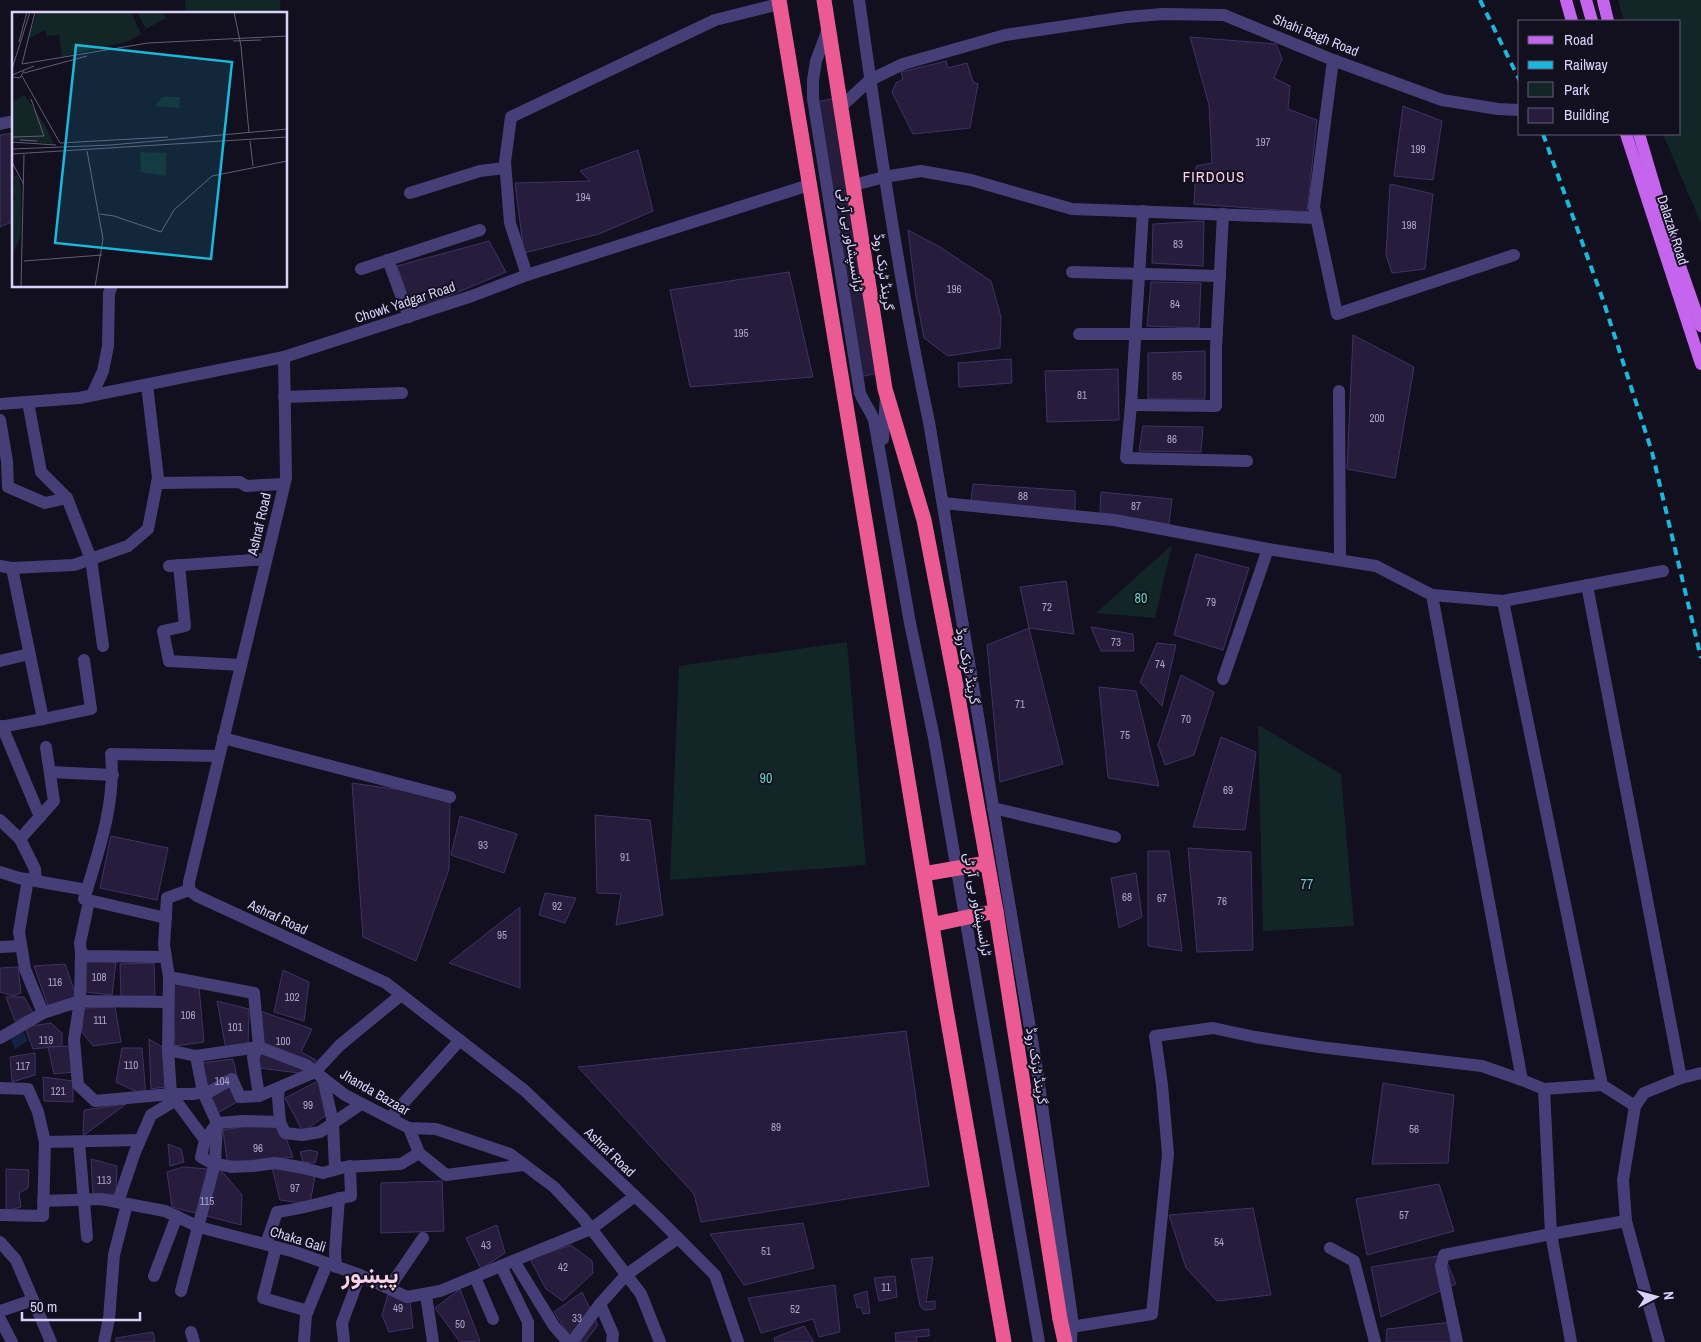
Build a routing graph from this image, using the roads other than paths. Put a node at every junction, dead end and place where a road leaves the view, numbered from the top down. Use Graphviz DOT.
graph roads {
  1 [pos="859,0"];
  2 [pos="1566,0"];
  3 [pos="1586,0"];
  4 [pos="1603,0"];
  5 [pos="779,2"];
  6 [pos="829,4"];
  7 [pos="1572,20"];
  8 [pos="1592,20"];
  9 [pos="1608,20"];
  10 [pos="1333,60"];
  11 [pos="870,80"];
  12 [pos="845,103"];
  13 [pos="1518,110"];
  14 [pos="1626,135"];
  15 [pos="1639,135"];
  16 [pos="505,168"];
  17 [pos="884,177"];
  18 [pos="858,184"];
  19 [pos="809,185"];
  20 [pos="410,193"];
  21 [pos="1143,211"];
  22 [pos="1223,214"];
  23 [pos="1316,218"];
  24 [pos="480,230"];
  25 [pos="1514,255"];
  26 [pos="388,260"];
  27 [pos="361,269"];
  28 [pos="1072,272"];
  29 [pos="527,274"];
  30 [pos="1139,274"];
  31 [pos="1220,276"];
  32 [pos="111,288"];
  33 [pos="409,316"];
  34 [pos="1701,326"];
  35 [pos="1078,334"];
  36 [pos="1135,334"];
  37 [pos="1217,334"];
  38 [pos="284,357"];
  39 [pos="1701,364"];
  40 [pos="147,385"];
  41 [pos="1339,391"];
  42 [pos="402,393"];
  43 [pos="92,396"];
  44 [pos="284,397"];
  45 [pos="28,402"];
  46 [pos="0,404"];
  47 [pos="1131,405"];
  48 [pos="0,420"];
  49 [pos="1247,461"];
  50 [pos="883,472"];
  51 [pos="158,483"];
  52 [pos="284,484"];
  53 [pos="67,498"];
  54 [pos="942,503"];
  55 [pos="1268,549"];
  56 [pos="91,559"];
  57 [pos="266,559"];
  58 [pos="1340,560"];
  59 [pos="3,565"];
  60 [pos="1662,571"];
  61 [pos="1587,585"];
  62 [pos="1432,595"];
  63 [pos="1503,601"];
  64 [pos="103,646"];
  65 [pos="30,654"];
  66 [pos="84,660"];
  67 [pos="0,661"];
  68 [pos="241,665"];
  69 [pos="1223,679"];
  70 [pos="43,719"];
  71 [pos="1,727"];
  72 [pos="223,738"];
  73 [pos="46,747"];
  74 [pos="219,756"];
  75 [pos="50,772"];
  76 [pos="113,775"];
  77 [pos="450,797"];
  78 [pos="993,808"];
  79 [pos="40,817"];
  80 [pos="0,820"];
  81 [pos="1115,837"];
  82 [pos="20,839"];
  83 [pos="987,863"];
  84 [pos="0,872"];
  85 [pos="926,874"];
  86 [pos="32,880"];
  87 [pos="189,890"];
  88 [pos="88,896"];
  89 [pos="996,912"];
  90 [pos="166,918"];
  91 [pos="936,924"];
  92 [pos="21,946"];
  93 [pos="0,947"];
  94 [pos="81,953"];
  95 [pos="166,957"];
  96 [pos="169,977"];
  97 [pos="401,995"];
  98 [pos="80,1001"];
  99 [pos="168,1002"];
  100 [pos="43,1013"];
  101 [pos="0,1038"];
  102 [pos="460,1040"];
  103 [pos="259,1047"];
  104 [pos="168,1050"];
  105 [pos="196,1056"];
  106 [pos="1701,1073"];
  107 [pos="319,1075"];
  108 [pos="1681,1078"];
  109 [pos="1522,1080"];
  110 [pos="1602,1085"];
  111 [pos="0,1088"];
  112 [pos="279,1088"];
  113 [pos="1544,1089"];
  114 [pos="203,1092"];
  115 [pos="259,1096"];
  116 [pos="173,1097"];
  117 [pos="361,1104"];
  118 [pos="1635,1106"];
  119 [pos="390,1118"];
  120 [pos="280,1122"];
  121 [pos="217,1123"];
  122 [pos="333,1123"];
  123 [pos="409,1128"];
  124 [pos="140,1140"];
  125 [pos="205,1140"];
  126 [pos="44,1142"];
  127 [pos="79,1142"];
  128 [pos="419,1153"];
  129 [pos="215,1163"];
  130 [pos="524,1165"];
  131 [pos="350,1166"];
  132 [pos="335,1169"];
  133 [pos="635,1196"];
  134 [pos="339,1198"];
  135 [pos="84,1199"];
  136 [pos="43,1201"];
  137 [pos="123,1203"];
  138 [pos="0,1215"];
  139 [pos="177,1216"];
  140 [pos="1626,1221"];
  141 [pos="199,1227"];
  142 [pos="592,1229"];
  143 [pos="1550,1234"];
  144 [pos="87,1237"];
  145 [pos="423,1238"];
  146 [pos="678,1238"];
  147 [pos="1,1245"];
  148 [pos="271,1246"];
  149 [pos="1330,1248"];
  150 [pos="514,1261"];
  151 [pos="332,1265"];
  152 [pos="501,1266"];
  153 [pos="360,1275"];
  154 [pos="626,1275"];
  155 [pos="154,1276"];
  156 [pos="475,1277"];
  157 [pos="389,1288"];
  158 [pos="181,1291"];
  159 [pos="426,1295"];
  160 [pos="32,1300"];
  161 [pos="600,1304"];
  162 [pos="308,1310"];
  163 [pos="0,1311"];
  164 [pos="0,1319"];
  165 [pos="493,1320"];
  166 [pos="1066,1323"];
  167 [pos="610,1339"];
  168 [pos="12,1342"];
  169 [pos="51,1342"];
  170 [pos="104,1342"];
  171 [pos="304,1342"];
  172 [pos="344,1342"];
  173 [pos="433,1342"];
  174 [pos="528,1342"];
  175 [pos="570,1342"];
  176 [pos="660,1342"];
  177 [pos="738,1342"];
  178 [pos="1004,1342"];
  179 [pos="1039,1342"];
  180 [pos="1065,1342"];
  181 [pos="1071,1342"];
  182 [pos="1375,1342"];
  183 [pos="1457,1342"];
  184 [pos="1571,1342"];
  185 [pos="1659,1342"];
  1 -- 11 [label="street"];
  2 -- 7 [label="main road"];
  3 -- 8 [label="main road"];
  4 -- 9 [label="main road"];
  5 -- 16 [label="street"];
  5 -- 19 [label="highway"];
  6 -- 12 [label="street, ٹرانسپشاور بی آر ٹی"];
  6 -- 50 [label="street, ٹرانسپشاور بی آر ٹی"];
  6 -- 83 [label="highway, گرینڈ ٹرنک روڈ, bridge"];
  10 -- 11 [label="street, Shahi Bagh Road"];
  10 -- 13 [label="street, Shahi Bagh Road"];
  10 -- 23 [label="street"];
  11 -- 12 [label="street, Shahi Bagh Road"];
  11 -- 17 [label="street"];
  12 -- 18 [label="street, ٹرانسپشاور بی آر ٹی"];
  14 -- 39 [label="main road, Dalazak Road"];
  15 -- 34 [label="main road, Dalazak Road"];
  16 -- 20 [label="street"];
  16 -- 29 [label="street"];
  17 -- 18 [label="street"];
  17 -- 21 [label="street"];
  17 -- 54 [label="street"];
  18 -- 50 [label="street, ٹرانسپشاور بی آر ٹی"];
  19 -- 29 [label="street, Chowk Yadgar Road"];
  19 -- 85 [label="highway"];
  21 -- 22 [label="street"];
  21 -- 30 [label="street"];
  22 -- 23 [label="street"];
  22 -- 31 [label="street"];
  23 -- 25 [label="street"];
  24 -- 26 [label="street"];
  26 -- 27 [label="street"];
  26 -- 33 [label="street"];
  28 -- 30 [label="street"];
  29 -- 33 [label="street, Chowk Yadgar Road"];
  30 -- 31 [label="street"];
  30 -- 36 [label="street"];
  31 -- 37 [label="street"];
  32 -- 43 [label="street"];
  33 -- 38 [label="street, Chowk Yadgar Road"];
  35 -- 36 [label="street"];
  36 -- 37 [label="street"];
  36 -- 47 [label="street"];
  37 -- 47 [label="street"];
  38 -- 40 [label="street, Chowk Yadgar Road"];
  38 -- 44 [label="street, Ashraf Road"];
  40 -- 43 [label="street, Chowk Yadgar Road"];
  40 -- 51 [label="street"];
  41 -- 58 [label="street"];
  42 -- 44 [label="street"];
  43 -- 45 [label="street, Chowk Yadgar Road"];
  44 -- 52 [label="street, Ashraf Road"];
  45 -- 46 [label="street, Chowk Yadgar Road"];
  45 -- 53 [label="street"];
  47 -- 49 [label="street"];
  48 -- 53 [label="street"];
  50 -- 179 [label="street, ٹرانسپشاور بی آر ٹی"];
  51 -- 52 [label="street"];
  51 -- 56 [label="street"];
  52 -- 57 [label="street, Ashraf Road"];
  53 -- 56 [label="street"];
  54 -- 55 [label="street"];
  54 -- 78 [label="street"];
  55 -- 58 [label="street"];
  55 -- 69 [label="street"];
  56 -- 59 [label="street"];
  56 -- 64 [label="street"];
  57 -- 68 [label="street, Ashraf Road"];
  57 -- 68 [label="street"];
  58 -- 62 [label="street"];
  59 -- 65 [label="street"];
  60 -- 61 [label="street"];
  61 -- 63 [label="street"];
  61 -- 108 [label="street"];
  62 -- 63 [label="street"];
  62 -- 109 [label="street"];
  63 -- 110 [label="street"];
  65 -- 67 [label="street"];
  65 -- 70 [label="street"];
  66 -- 70 [label="street"];
  68 -- 72 [label="street, Ashraf Road"];
  70 -- 71 [label="street"];
  71 -- 79 [label="street"];
  72 -- 74 [label="street, Ashraf Road"];
  72 -- 77 [label="street"];
  73 -- 75 [label="street"];
  74 -- 76 [label="street"];
  74 -- 87 [label="street, Ashraf Road"];
  75 -- 76 [label="street"];
  75 -- 79 [label="street"];
  76 -- 88 [label="street"];
  78 -- 81 [label="street"];
  78 -- 166 [label="street"];
  79 -- 82 [label="street"];
  80 -- 82 [label="street"];
  82 -- 86 [label="street"];
  83 -- 85 [label="highway, bridge"];
  83 -- 89 [label="highway, گرینڈ ٹرنک روڈ, bridge"];
  84 -- 86 [label="street"];
  85 -- 91 [label="highway"];
  86 -- 88 [label="street"];
  86 -- 92 [label="street"];
  87 -- 90 [label="street"];
  87 -- 97 [label="street, Ashraf Road"];
  88 -- 90 [label="street"];
  88 -- 94 [label="street"];
  89 -- 91 [label="highway, bridge"];
  89 -- 166 [label="highway, گرینڈ ٹرنک روڈ, bridge"];
  90 -- 95 [label="street"];
  91 -- 178 [label="highway"];
  92 -- 93 [label="street"];
  92 -- 100 [label="street"];
  94 -- 95 [label="street"];
  94 -- 98 [label="street"];
  95 -- 96 [label="street"];
  96 -- 99 [label="street"];
  96 -- 103 [label="street"];
  97 -- 102 [label="street, Ashraf Road"];
  97 -- 107 [label="street"];
  98 -- 99 [label="street"];
  98 -- 100 [label="street"];
  98 -- 116 [label="street"];
  99 -- 104 [label="street"];
  100 -- 101 [label="street"];
  102 -- 119 [label="street"];
  102 -- 133 [label="street, Ashraf Road"];
  103 -- 105 [label="street"];
  103 -- 107 [label="street, Jhanda Bazaar"];
  103 -- 115 [label="street"];
  104 -- 105 [label="street"];
  104 -- 116 [label="street"];
  105 -- 114 [label="street"];
  106 -- 108 [label="street"];
  107 -- 112 [label="street"];
  107 -- 117 [label="street, Jhanda Bazaar"];
  107 -- 122 [label="street"];
  108 -- 118 [label="street"];
  109 -- 113 [label="street"];
  109 -- 166 [label="street"];
  110 -- 113 [label="street"];
  110 -- 118 [label="street"];
  111 -- 126 [label="street"];
  112 -- 115 [label="street"];
  112 -- 120 [label="street"];
  113 -- 143 [label="street"];
  114 -- 115 [label="street"];
  114 -- 116 [label="street"];
  114 -- 121 [label="street"];
  116 -- 124 [label="street"];
  116 -- 125 [label="street"];
  117 -- 119 [label="street, Jhanda Bazaar"];
  117 -- 122 [label="street"];
  118 -- 140 [label="street"];
  119 -- 123 [label="street, Jhanda Bazaar"];
  120 -- 121 [label="street"];
  120 -- 122 [label="street"];
  121 -- 125 [label="street"];
  121 -- 129 [label="street"];
  122 -- 132 [label="street"];
  123 -- 128 [label="street"];
  123 -- 130 [label="street, Jhanda Bazaar"];
  124 -- 127 [label="street"];
  124 -- 137 [label="street"];
  125 -- 129 [label="street"];
  126 -- 127 [label="street"];
  126 -- 136 [label="street"];
  127 -- 135 [label="street"];
  128 -- 130 [label="street"];
  128 -- 131 [label="street"];
  129 -- 132 [label="street"];
  129 -- 141 [label="street"];
  130 -- 142 [label="street, Jhanda Bazaar"];
  131 -- 132 [label="street"];
  131 -- 134 [label="street"];
  133 -- 142 [label="street, Chaka Gali"];
  133 -- 146 [label="street, Ashraf Road"];
  134 -- 148 [label="street"];
  134 -- 151 [label="street"];
  135 -- 136 [label="street, Chaka Gali"];
  135 -- 137 [label="street, Chaka Gali"];
  135 -- 144 [label="street"];
  136 -- 138 [label="street"];
  137 -- 139 [label="street, Chaka Gali"];
  137 -- 170 [label="street"];
  139 -- 141 [label="street, Chaka Gali"];
  139 -- 155 [label="street"];
  140 -- 143 [label="street"];
  140 -- 185 [label="street"];
  141 -- 148 [label="street, Chaka Gali"];
  141 -- 158 [label="street"];
  142 -- 150 [label="street, Chaka Gali"];
  142 -- 154 [label="street, Jhanda Bazaar"];
  143 -- 183 [label="street"];
  143 -- 184 [label="street"];
  145 -- 157 [label="street"];
  146 -- 154 [label="street"];
  146 -- 177 [label="street, Ashraf Road"];
  147 -- 160 [label="street"];
  148 -- 151 [label="street, Chaka Gali"];
  148 -- 162 [label="street"];
  149 -- 182 [label="street"];
  150 -- 152 [label="street, Chaka Gali"];
  150 -- 175 [label="street"];
  151 -- 153 [label="street, Chaka Gali"];
  151 -- 162 [label="street"];
  152 -- 156 [label="street, Chaka Gali"];
  152 -- 174 [label="street"];
  153 -- 157 [label="street, Chaka Gali"];
  153 -- 172 [label="street"];
  154 -- 161 [label="street"];
  154 -- 176 [label="street, Jhanda Bazaar"];
  156 -- 159 [label="street, Chaka Gali"];
  156 -- 165 [label="street"];
  157 -- 159 [label="street, Chaka Gali"];
  159 -- 173 [label="street"];
  160 -- 163 [label="street"];
  160 -- 169 [label="street"];
  161 -- 167 [label="street"];
  161 -- 175 [label="street"];
  162 -- 171 [label="street"];
  164 -- 168 [label="street"];
  166 -- 180 [label="highway, گرینڈ ٹرنک روڈ"];
  166 -- 181 [label="street"];
}
